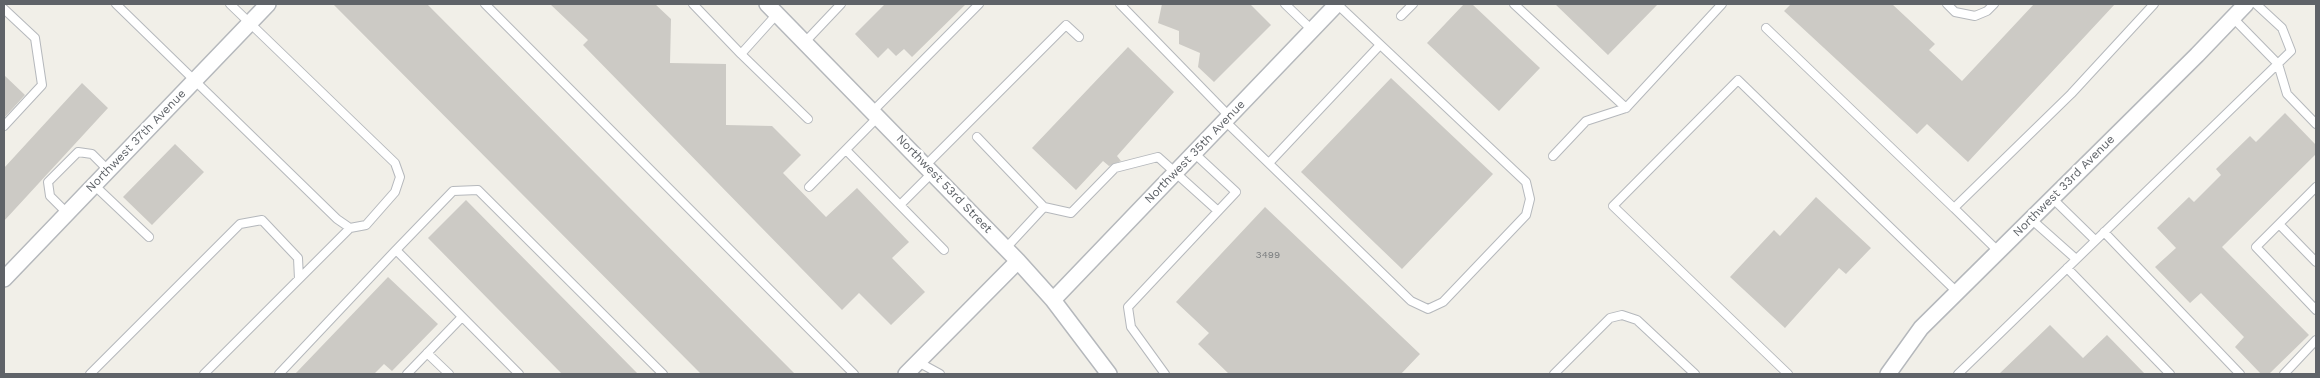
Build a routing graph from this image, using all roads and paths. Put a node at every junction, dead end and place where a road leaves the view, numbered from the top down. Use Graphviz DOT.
graph roads {
  1 [pos="116,4"];
  2 [pos="230,4"];
  3 [pos="268,4"];
  4 [pos="485,4"];
  5 [pos="692,4"];
  6 [pos="841,4"];
  7 [pos="979,4"];
  8 [pos="1120,4"];
  9 [pos="1285,4"];
  10 [pos="1337,4"];
  11 [pos="1413,4"];
  12 [pos="1514,4"];
  13 [pos="1722,4"];
  14 [pos="1947,4"];
  15 [pos="1994,4"];
  16 [pos="2154,4"];
  17 [pos="2246,4"];
  18 [pos="2256,4"];
  19 [pos="4,8"];
  20 [pos="772,9"];
  21 [pos="1401,16"];
  22 [pos="2232,18"];
  23 [pos="250,22"];
  24 [pos="1766,28"];
  25 [pos="1312,30"];
  26 [pos="1079,37"];
  27 [pos="805,42"];
  28 [pos="1380,45"];
  29 [pos="741,54"];
  30 [pos="2278,64"];
  31 [pos="195,79"];
  32 [pos="1626,108"];
  33 [pos="875,114"];
  34 [pos="1227,119"];
  35 [pos="808,120"];
  36 [pos="2316,124"];
  37 [pos="4,126"];
  38 [pos="976,137"];
  39 [pos="846,150"];
  40 [pos="1194,153"];
  41 [pos="1552,156"];
  42 [pos="1269,163"];
  43 [pos="929,169"];
  44 [pos="108,170"];
  45 [pos="1175,173"];
  46 [pos="94,185"];
  47 [pos="810,187"];
  48 [pos="2316,187"];
  49 [pos="2052,198"];
  50 [pos="900,205"];
  51 [pos="1044,207"];
  52 [pos="1954,208"];
  53 [pos="1218,211"];
  54 [pos="67,213"];
  55 [pos="2031,219"];
  56 [pos="2279,224"];
  57 [pos="350,228"];
  58 [pos="2104,232"];
  59 [pos="149,237"];
  60 [pos="2095,240"];
  61 [pos="1006,248"];
  62 [pos="396,250"];
  63 [pos="944,250"];
  64 [pos="1998,252"];
  65 [pos="2076,259"];
  66 [pos="1018,261"];
  67 [pos="2316,262"];
  68 [pos="2067,268"];
  69 [pos="4,279"];
  70 [pos="299,279"];
  71 [pos="1958,292"];
  72 [pos="1053,300"];
  73 [pos="2316,310"];
  74 [pos="462,317"];
  75 [pos="2316,340"];
  76 [pos="427,353"];
  77 [pos="918,362"];
  78 [pos="90,374"];
  79 [pos="204,374"];
  80 [pos="279,374"];
  81 [pos="406,374"];
  82 [pos="449,374"];
  83 [pos="520,374"];
  84 [pos="663,374"];
  85 [pos="854,374"];
  86 [pos="906,374"];
  87 [pos="940,374"];
  88 [pos="1109,374"];
  89 [pos="1165,374"];
  90 [pos="1554,374"];
  91 [pos="1695,374"];
  92 [pos="1788,374"];
  93 [pos="1888,374"];
  94 [pos="1958,374"];
  95 [pos="2170,374"];
  96 [pos="2240,374"];
  97 [pos="2284,374"];
  1 -- 31 [label="lane"];
  2 -- 23 [label="lane"];
  3 -- 23 [label="street, Northwest 37th Avenue"];
  4 -- 85 [label="lane"];
  5 -- 29 [label="lane"];
  6 -- 27 [label="lane"];
  7 -- 33 [label="lane"];
  8 -- 34 [label="lane"];
  9 -- 25 [label="lane"];
  10 -- 25 [label="street, Northwest 35th Avenue"];
  10 -- 28 [label="lane"];
  11 -- 21 [label="lane"];
  12 -- 32 [label="lane"];
  13 -- 32 [label="lane"];
  14 -- 15 [label="lane"];
  16 -- 52 [label="lane"];
  17 -- 22 [label="street, Northwest 33rd Avenue"];
  18 -- 30 [label="lane"];
  19 -- 37 [label="lane"];
  20 -- 27 [label="street, Northwest 53rd Street"];
  20 -- 29 [label="lane"];
  22 -- 30 [label="lane"];
  22 -- 49 [label="street, Northwest 33rd Avenue"];
  23 -- 31 [label="street, Northwest 37th Avenue"];
  23 -- 57 [label="lane"];
  24 -- 52 [label="lane"];
  25 -- 34 [label="street, Northwest 35th Avenue"];
  26 -- 43 [label="lane"];
  27 -- 33 [label="street, Northwest 53rd Street"];
  28 -- 42 [label="lane"];
  28 -- 42 [label="lane"];
  29 -- 35 [label="lane"];
  30 -- 36 [label="lane"];
  30 -- 58 [label="lane"];
  31 -- 44 [label="street, Northwest 37th Avenue"];
  31 -- 57 [label="lane"];
  32 -- 41 [label="lane"];
  33 -- 39 [label="lane"];
  33 -- 43 [label="street, Northwest 53rd Street"];
  34 -- 40 [label="street, Northwest 35th Avenue"];
  34 -- 42 [label="lane"];
  38 -- 51 [label="lane"];
  39 -- 47 [label="lane"];
  39 -- 50 [label="lane"];
  40 -- 45 [label="street, Northwest 35th Avenue"];
  40 -- 53 [label="lane"];
  43 -- 50 [label="lane"];
  43 -- 61 [label="street, Northwest 53rd Street"];
  44 -- 46 [label="street, Northwest 37th Avenue"];
  44 -- 54 [label="lane"];
  45 -- 51 [label="lane"];
  45 -- 53 [label="lane"];
  45 -- 72 [label="street, Northwest 35th Avenue"];
  46 -- 54 [label="street, Northwest 37th Avenue"];
  46 -- 59 [label="lane"];
  48 -- 56 [label="lane"];
  49 -- 55 [label="street, Northwest 33rd Avenue"];
  49 -- 60 [label="lane"];
  50 -- 63 [label="lane"];
  51 -- 61 [label="lane"];
  52 -- 64 [label="lane"];
  53 -- 89 [label="lane"];
  54 -- 69 [label="street, Northwest 37th Avenue"];
  55 -- 64 [label="street, Northwest 33rd Avenue"];
  55 -- 65 [label="lane"];
  56 -- 67 [label="lane"];
  56 -- 73 [label="lane"];
  57 -- 70 [label="lane"];
  58 -- 60 [label="lane"];
  58 -- 96 [label="lane"];
  60 -- 65 [label="lane"];
  61 -- 66 [label="street, Northwest 53rd Street"];
  62 -- 74 [label="lane"];
  62 -- 80 [label="lane"];
  62 -- 84 [label="lane"];
  64 -- 71 [label="street, Northwest 33rd Avenue"];
  65 -- 68 [label="lane"];
  66 -- 72 [label="street, Northwest 53rd Street"];
  66 -- 77 [label="street"];
  68 -- 94 [label="lane"];
  68 -- 95 [label="lane"];
  70 -- 78 [label="lane"];
  70 -- 79 [label="lane"];
  71 -- 92 [label="lane"];
  71 -- 93 [label="street, Northwest 33rd Avenue"];
  72 -- 88 [label="street, Northwest 53rd Street"];
  74 -- 76 [label="lane"];
  74 -- 83 [label="lane"];
  75 -- 97 [label="lane"];
  76 -- 81 [label="lane"];
  76 -- 82 [label="lane"];
  77 -- 86 [label="street"];
  77 -- 87 [label="lane"];
  90 -- 91 [label="lane"];
}
